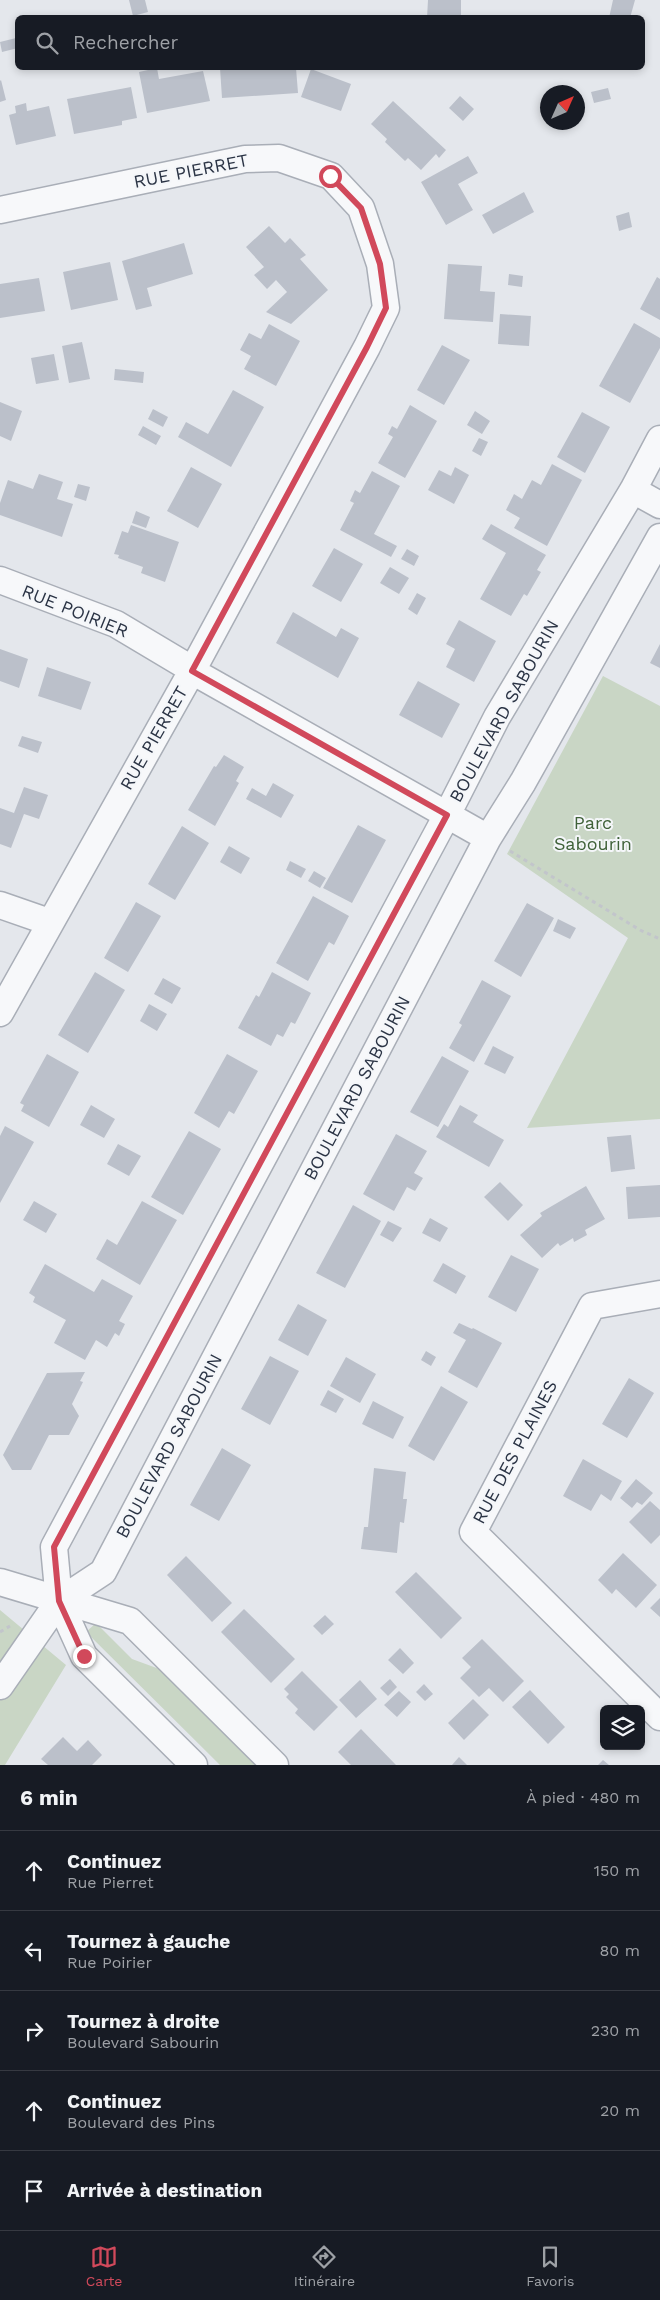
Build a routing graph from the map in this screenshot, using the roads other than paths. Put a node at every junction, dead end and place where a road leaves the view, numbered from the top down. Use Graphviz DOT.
graph roads {
  1 [pos="0,210"];
  2 [pos="660,439"];
  3 [pos="633,490"];
  4 [pos="660,505"];
  5 [pos="660,537"];
  6 [pos="0,580"];
  7 [pos="192,671"];
  8 [pos="447,815"];
  9 [pos="488,838"];
  10 [pos="0,905"];
  11 [pos="49,922"];
  12 [pos="0,1013"];
  13 [pos="660,1294"];
  14 [pos="0,1582"];
  15 [pos="59,1601"];
  16 [pos="0,1686"];
  17 [pos="660,1717"];
  18 [pos="194,1765"];
  19 [pos="275,1765"];
  1 -- 7 [label="street, RUE PIERRET"];
  2 -- 3 [label="street, BOULEVARD SABOURIN"];
  3 -- 4 [label="street"];
  3 -- 8 [label="street, BOULEVARD SABOURIN"];
  5 -- 9 [label="street, BOULEVARD SABOURIN"];
  6 -- 7 [label="street, RUE POIRIER"];
  7 -- 8 [label="street, RUE POIRIER"];
  7 -- 11 [label="street, RUE PIERRET"];
  8 -- 9 [label="street, RUE POIRIER"];
  8 -- 15 [label="street, BOULEVARD SABOURIN"];
  9 -- 15 [label="street, BOULEVARD SABOURIN"];
  10 -- 11 [label="street"];
  11 -- 12 [label="street, RUE PIERRET"];
  13 -- 17 [label="street, RUE DES PLAINES"];
  14 -- 15 [label="street"];
  15 -- 16 [label="street, BOULEVARD SABOURIN"];
  15 -- 18 [label="street"];
  15 -- 19 [label="street"];
}
